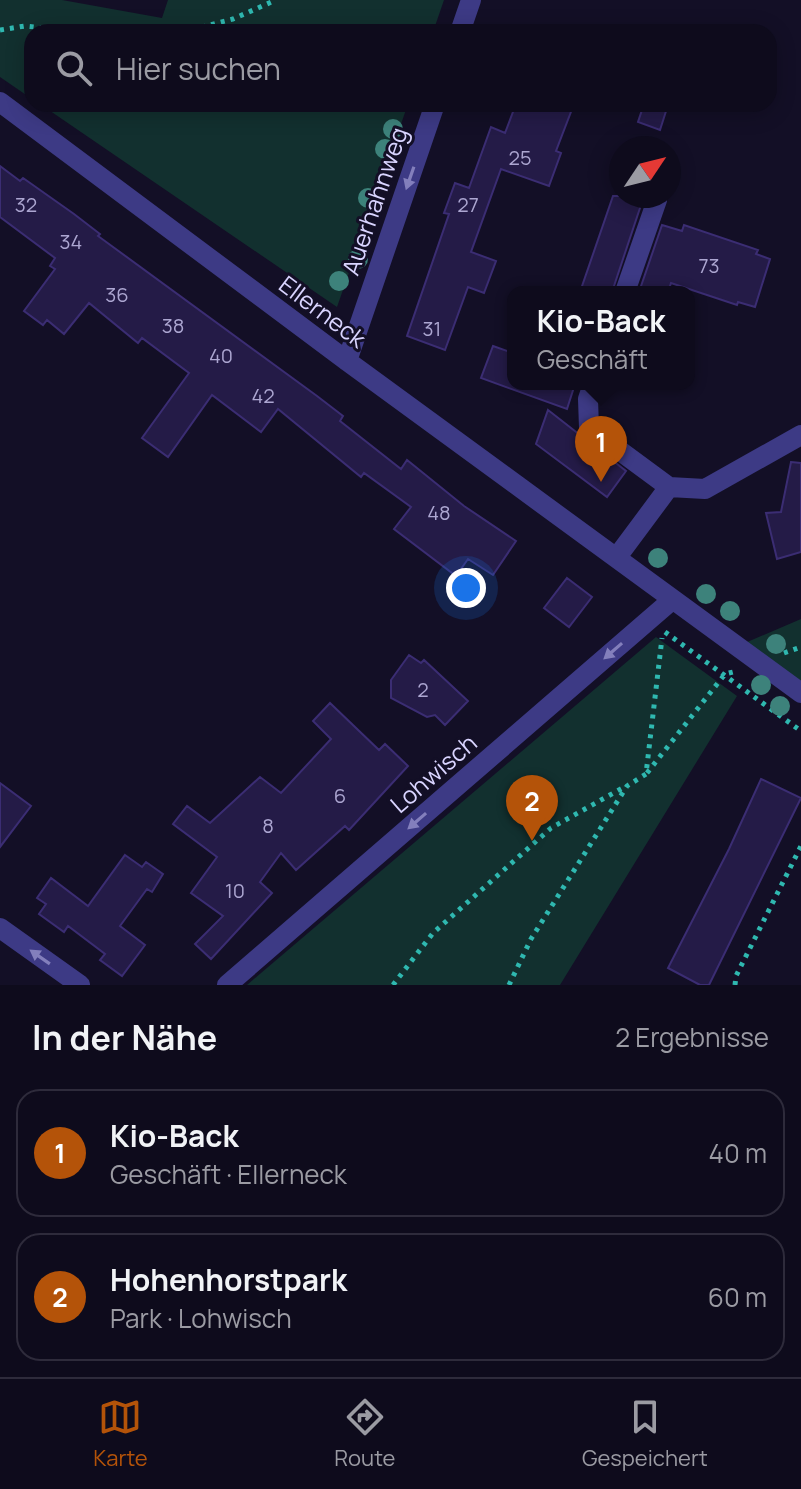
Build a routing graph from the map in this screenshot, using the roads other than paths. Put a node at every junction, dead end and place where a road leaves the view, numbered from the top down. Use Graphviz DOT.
graph roads {
  1 [pos="471,0"];
  2 [pos="463,24"];
  3 [pos="0,102"];
  4 [pos="432,112"];
  5 [pos="654,208"];
  6 [pos="627,286"];
  7 [pos="347,361"];
  8 [pos="591,390"];
  9 [pos="801,435"];
  10 [pos="669,487"];
  11 [pos="617,557"];
  12 [pos="672,600"];
  13 [pos="801,693"];
  14 [pos="0,928"];
  15 [pos="80,985"];
  16 [pos="227,985"];
  1 -- 2 [label="street"];
  3 -- 7 [label="street, Ellerneck"];
  4 -- 7 [label="street, Auerhahnweg, one-way"];
  5 -- 6 [label="street"];
  7 -- 11 [label="street, Ellerneck"];
  8 -- 10 [label="street"];
  9 -- 10 [label="street"];
  10 -- 11 [label="street"];
  11 -- 12 [label="street, Ellerneck"];
  12 -- 13 [label="street, Ellerneck"];
  12 -- 16 [label="street, Lohwisch, one-way"];
  15 -- 14 [label="street, one-way"];
}
